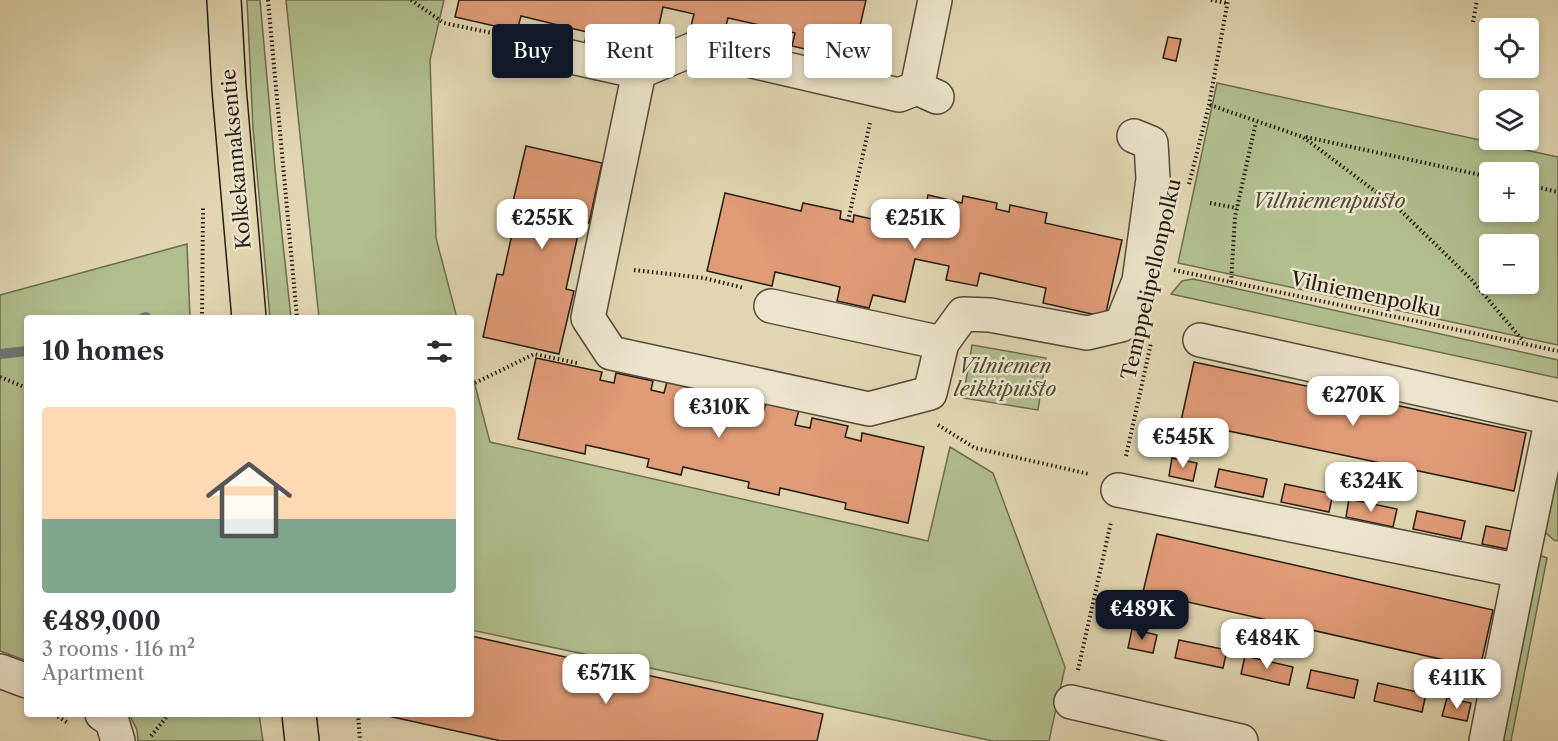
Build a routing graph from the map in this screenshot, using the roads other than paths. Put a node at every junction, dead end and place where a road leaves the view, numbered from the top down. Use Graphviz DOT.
graph roads {
  1 [pos="224,0"];
  2 [pos="939,12"];
  3 [pos="675,57"];
  4 [pos="638,78"];
  5 [pos="1134,136"];
  6 [pos="775,307"];
  7 [pos="249,315"];
  8 [pos="1200,340"];
  9 [pos="942,343"];
  10 [pos="1119,485"];
  11 [pos="1520,571"];
  12 [pos="0,671"];
  13 [pos="24,680"];
  14 [pos="1071,702"];
  15 [pos="106,717"];
  16 [pos="299,717"];
  17 [pos="118,741"];
  18 [pos="302,741"];
  19 [pos="1241,741"];
  20 [pos="1486,741"];
  1 -- 7 [label="main road, Kolkekannaksentie"];
  2 -- 3 [label="street"];
  4 -- 9 [label="street"];
  5 -- 9 [label="street"];
  6 -- 9 [label="street"];
  8 -- 11 [label="street"];
  10 -- 11 [label="street"];
  11 -- 20 [label="street"];
  12 -- 13 [label="street"];
  14 -- 19 [label="street"];
  15 -- 17 [label="street"];
  16 -- 18 [label="main road"];
}
